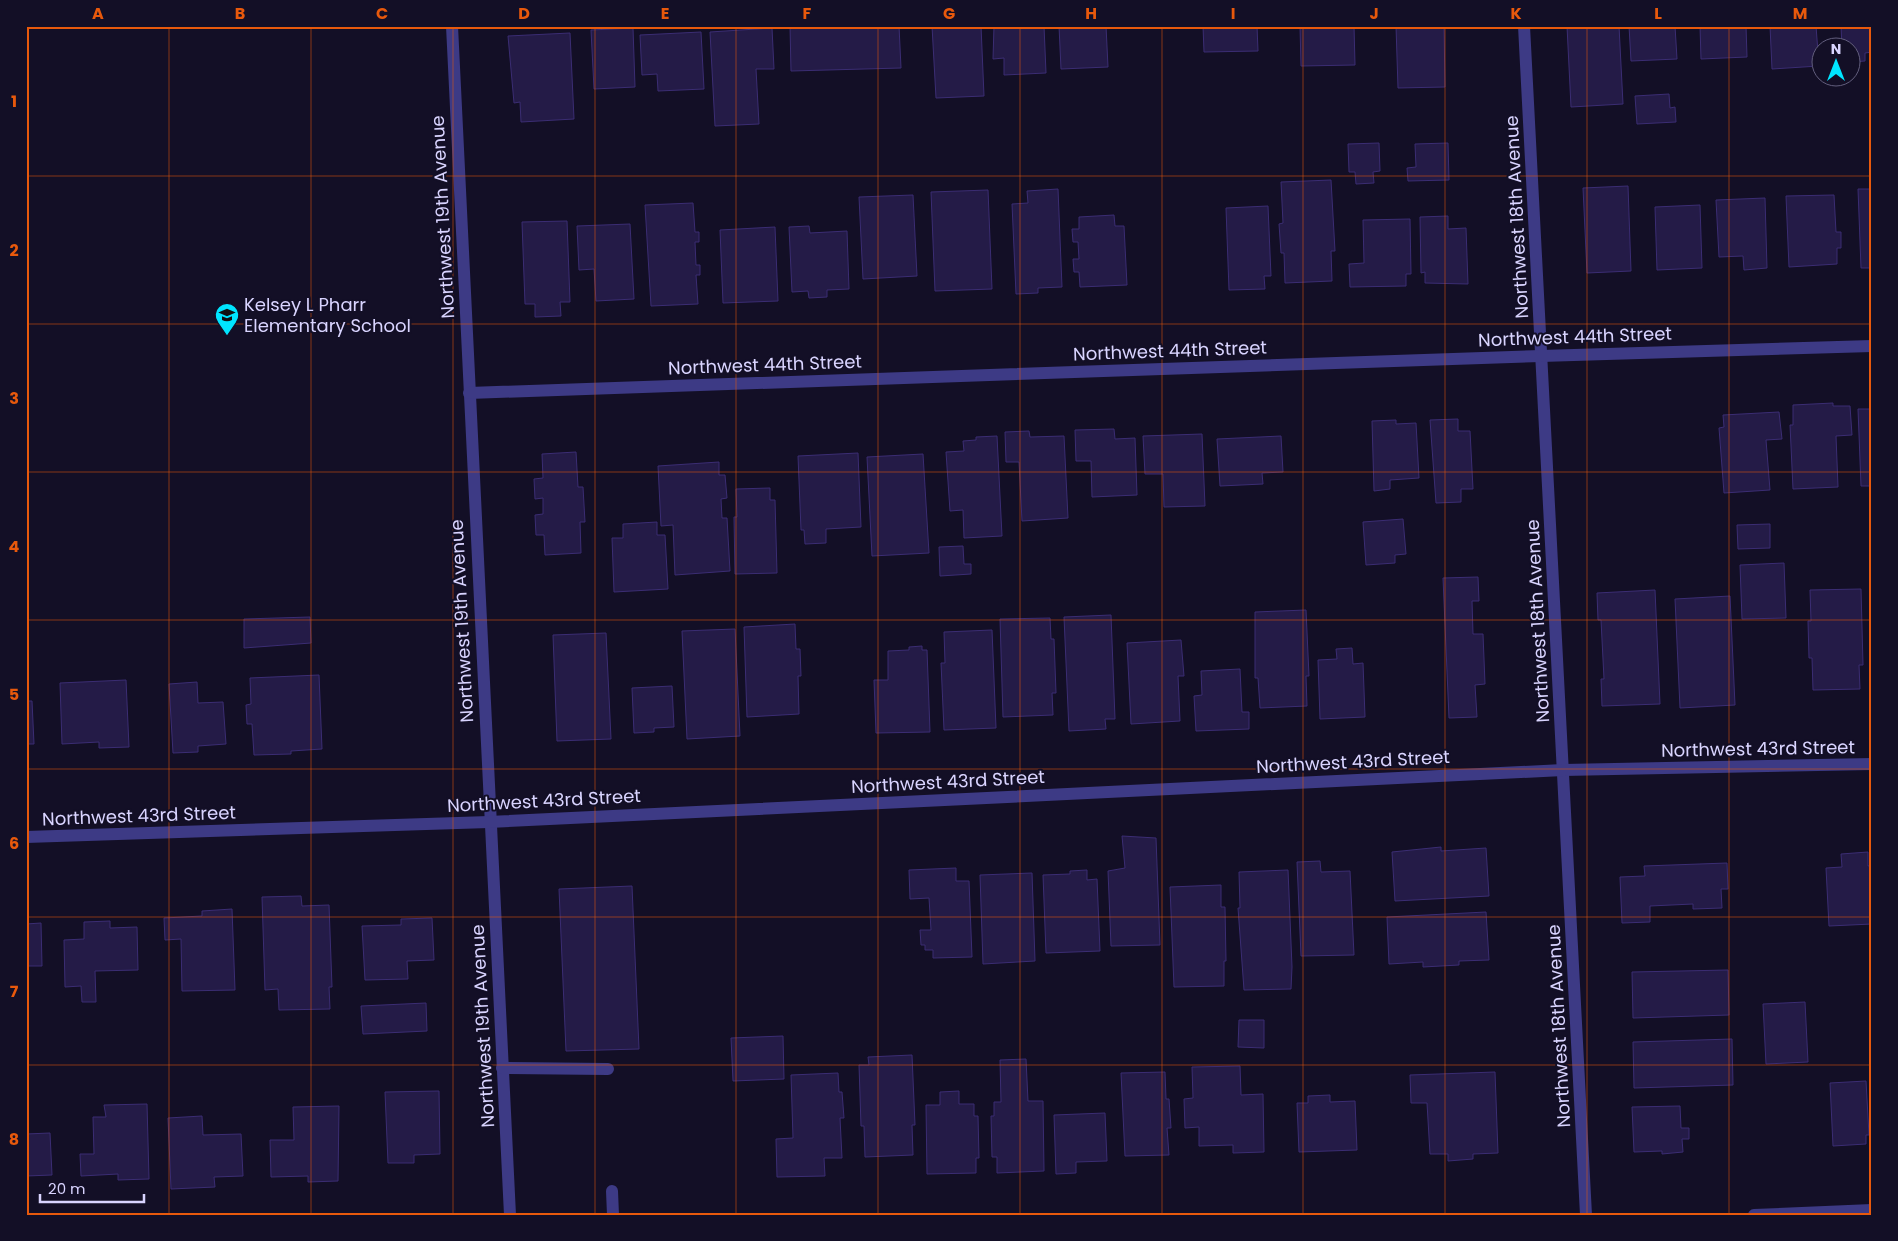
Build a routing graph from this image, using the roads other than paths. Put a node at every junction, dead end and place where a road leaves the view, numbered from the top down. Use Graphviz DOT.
graph roads {
  1 [pos="452,26"];
  2 [pos="1524,26"];
  3 [pos="1872,346"];
  4 [pos="1541,356"];
  5 [pos="469,393"];
  6 [pos="1872,764"];
  7 [pos="1563,770"];
  8 [pos="489,822"];
  9 [pos="26,837"];
  10 [pos="502,1068"];
  11 [pos="608,1069"];
  12 [pos="612,1191"];
  13 [pos="1872,1210"];
  14 [pos="510,1215"];
  15 [pos="613,1215"];
  16 [pos="1586,1215"];
  17 [pos="1754,1215"];
  1 -- 5 [label="street, Northwest 19th Avenue"];
  2 -- 4 [label="street, Northwest 18th Avenue"];
  3 -- 4 [label="street, Northwest 44th Street"];
  4 -- 5 [label="street, Northwest 44th Street"];
  4 -- 7 [label="street, Northwest 18th Avenue"];
  5 -- 8 [label="street, Northwest 19th Avenue"];
  6 -- 7 [label="street, Northwest 43rd Street"];
  7 -- 8 [label="street, Northwest 43rd Street"];
  7 -- 16 [label="street, Northwest 18th Avenue"];
  8 -- 9 [label="street, Northwest 43rd Street"];
  8 -- 10 [label="street, Northwest 19th Avenue"];
  10 -- 11 [label="street"];
  10 -- 14 [label="street, Northwest 19th Avenue"];
  12 -- 15 [label="street"];
  13 -- 17 [label="street"];
}
